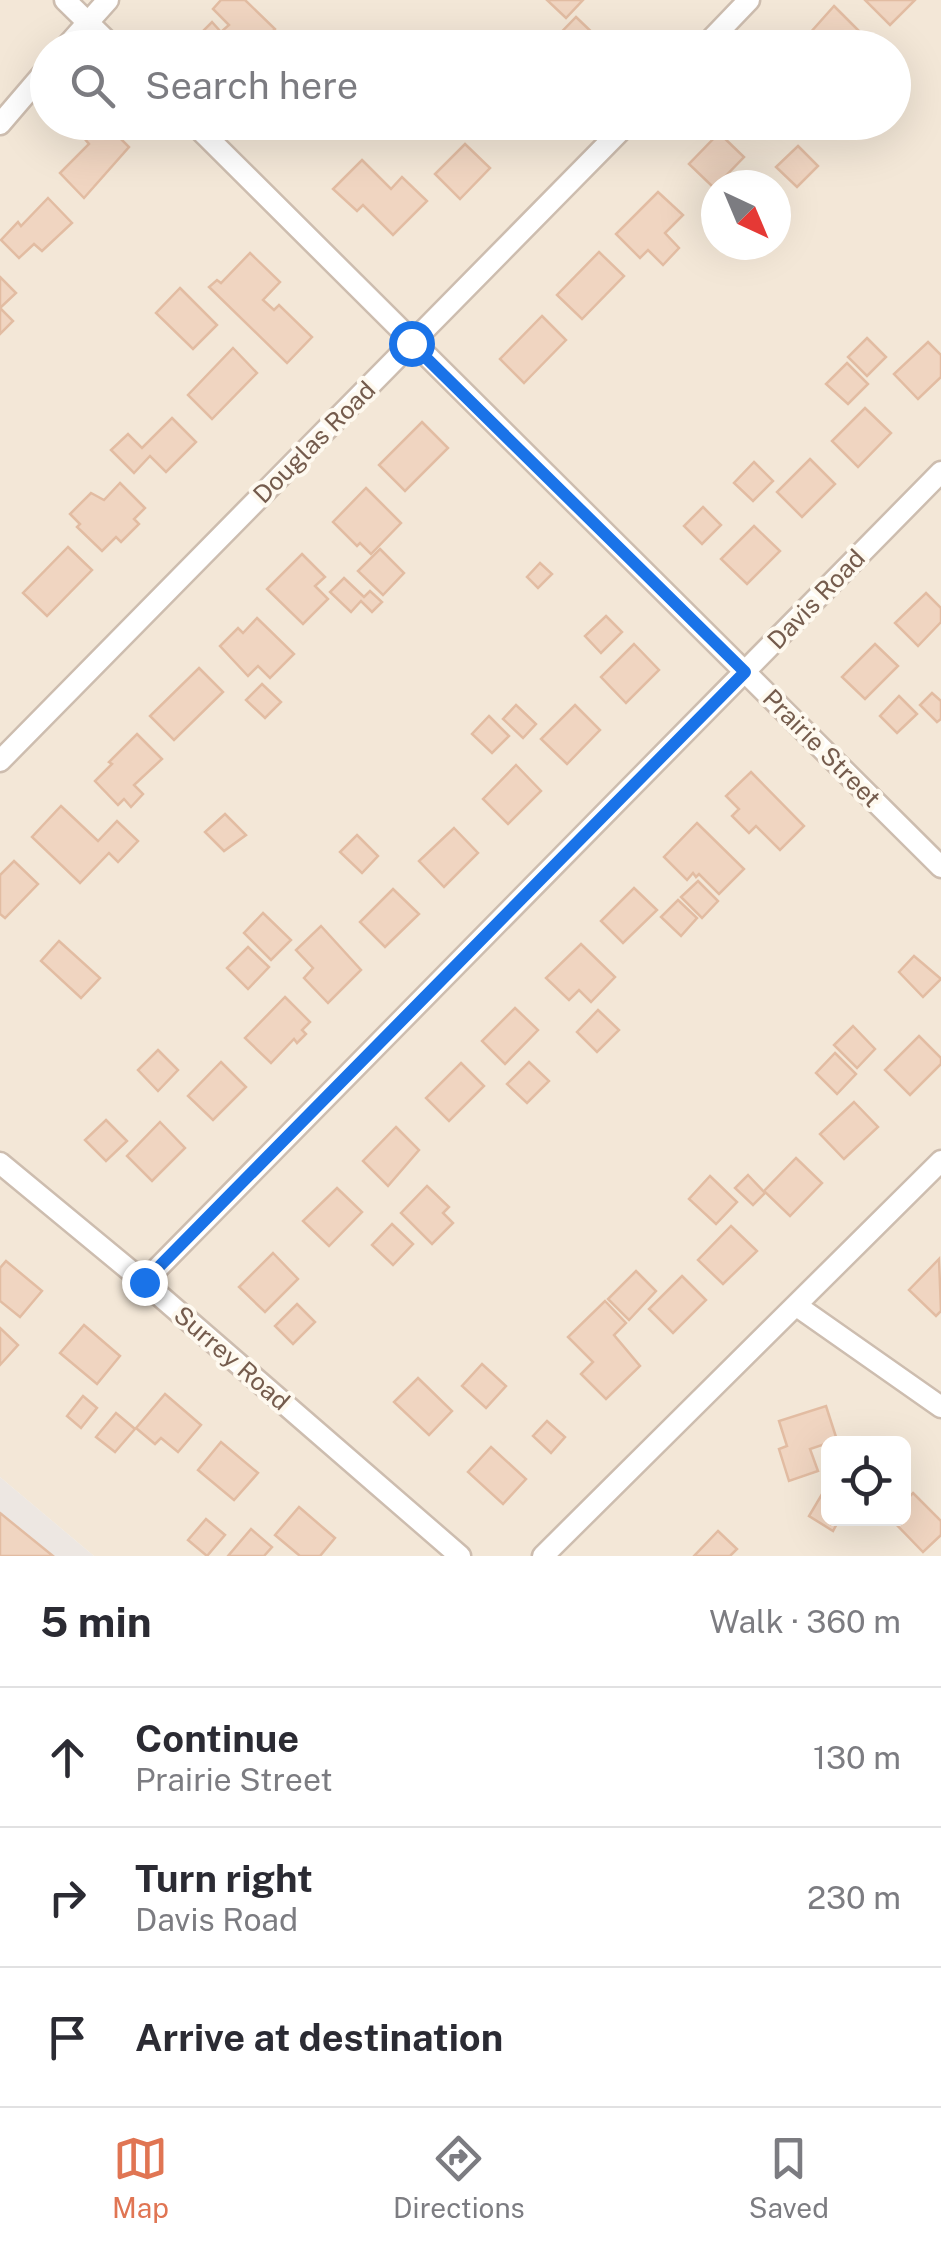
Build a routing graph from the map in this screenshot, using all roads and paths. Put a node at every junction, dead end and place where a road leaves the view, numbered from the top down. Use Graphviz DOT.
graph roads {
  1 [pos="65,0"];
  2 [pos="108,0"];
  3 [pos="750,0"];
  4 [pos="87,21"];
  5 [pos="80,30"];
  6 [pos="96,30"];
  7 [pos="721,30"];
  8 [pos="30,89"];
  9 [pos="0,124"];
  10 [pos="210,140"];
  11 [pos="611,140"];
  12 [pos="411,343"];
  13 [pos="941,472"];
  14 [pos="745,672"];
  15 [pos="0,760"];
  16 [pos="941,866"];
  17 [pos="941,1162"];
  18 [pos="0,1163"];
  19 [pos="144,1282"];
  20 [pos="796,1306"];
  21 [pos="941,1407"];
  22 [pos="460,1556"];
  23 [pos="543,1556"];
  1 -- 4 [label="street"];
  2 -- 4 [label="street"];
  3 -- 7 [label="street"];
  4 -- 5 [label="street"];
  4 -- 6 [label="street"];
  8 -- 9 [label="street"];
  10 -- 12 [label="street, Prairie Street"];
  11 -- 12 [label="street, Douglas Road"];
  12 -- 14 [label="street, Prairie Street"];
  12 -- 15 [label="street, Douglas Road"];
  13 -- 14 [label="street, Davis Road"];
  14 -- 16 [label="street, Prairie Street"];
  14 -- 19 [label="street, Davis Road"];
  17 -- 20 [label="street"];
  18 -- 19 [label="street, Surrey Road"];
  19 -- 22 [label="street, Surrey Road"];
  20 -- 21 [label="street"];
  20 -- 23 [label="street"];
}
